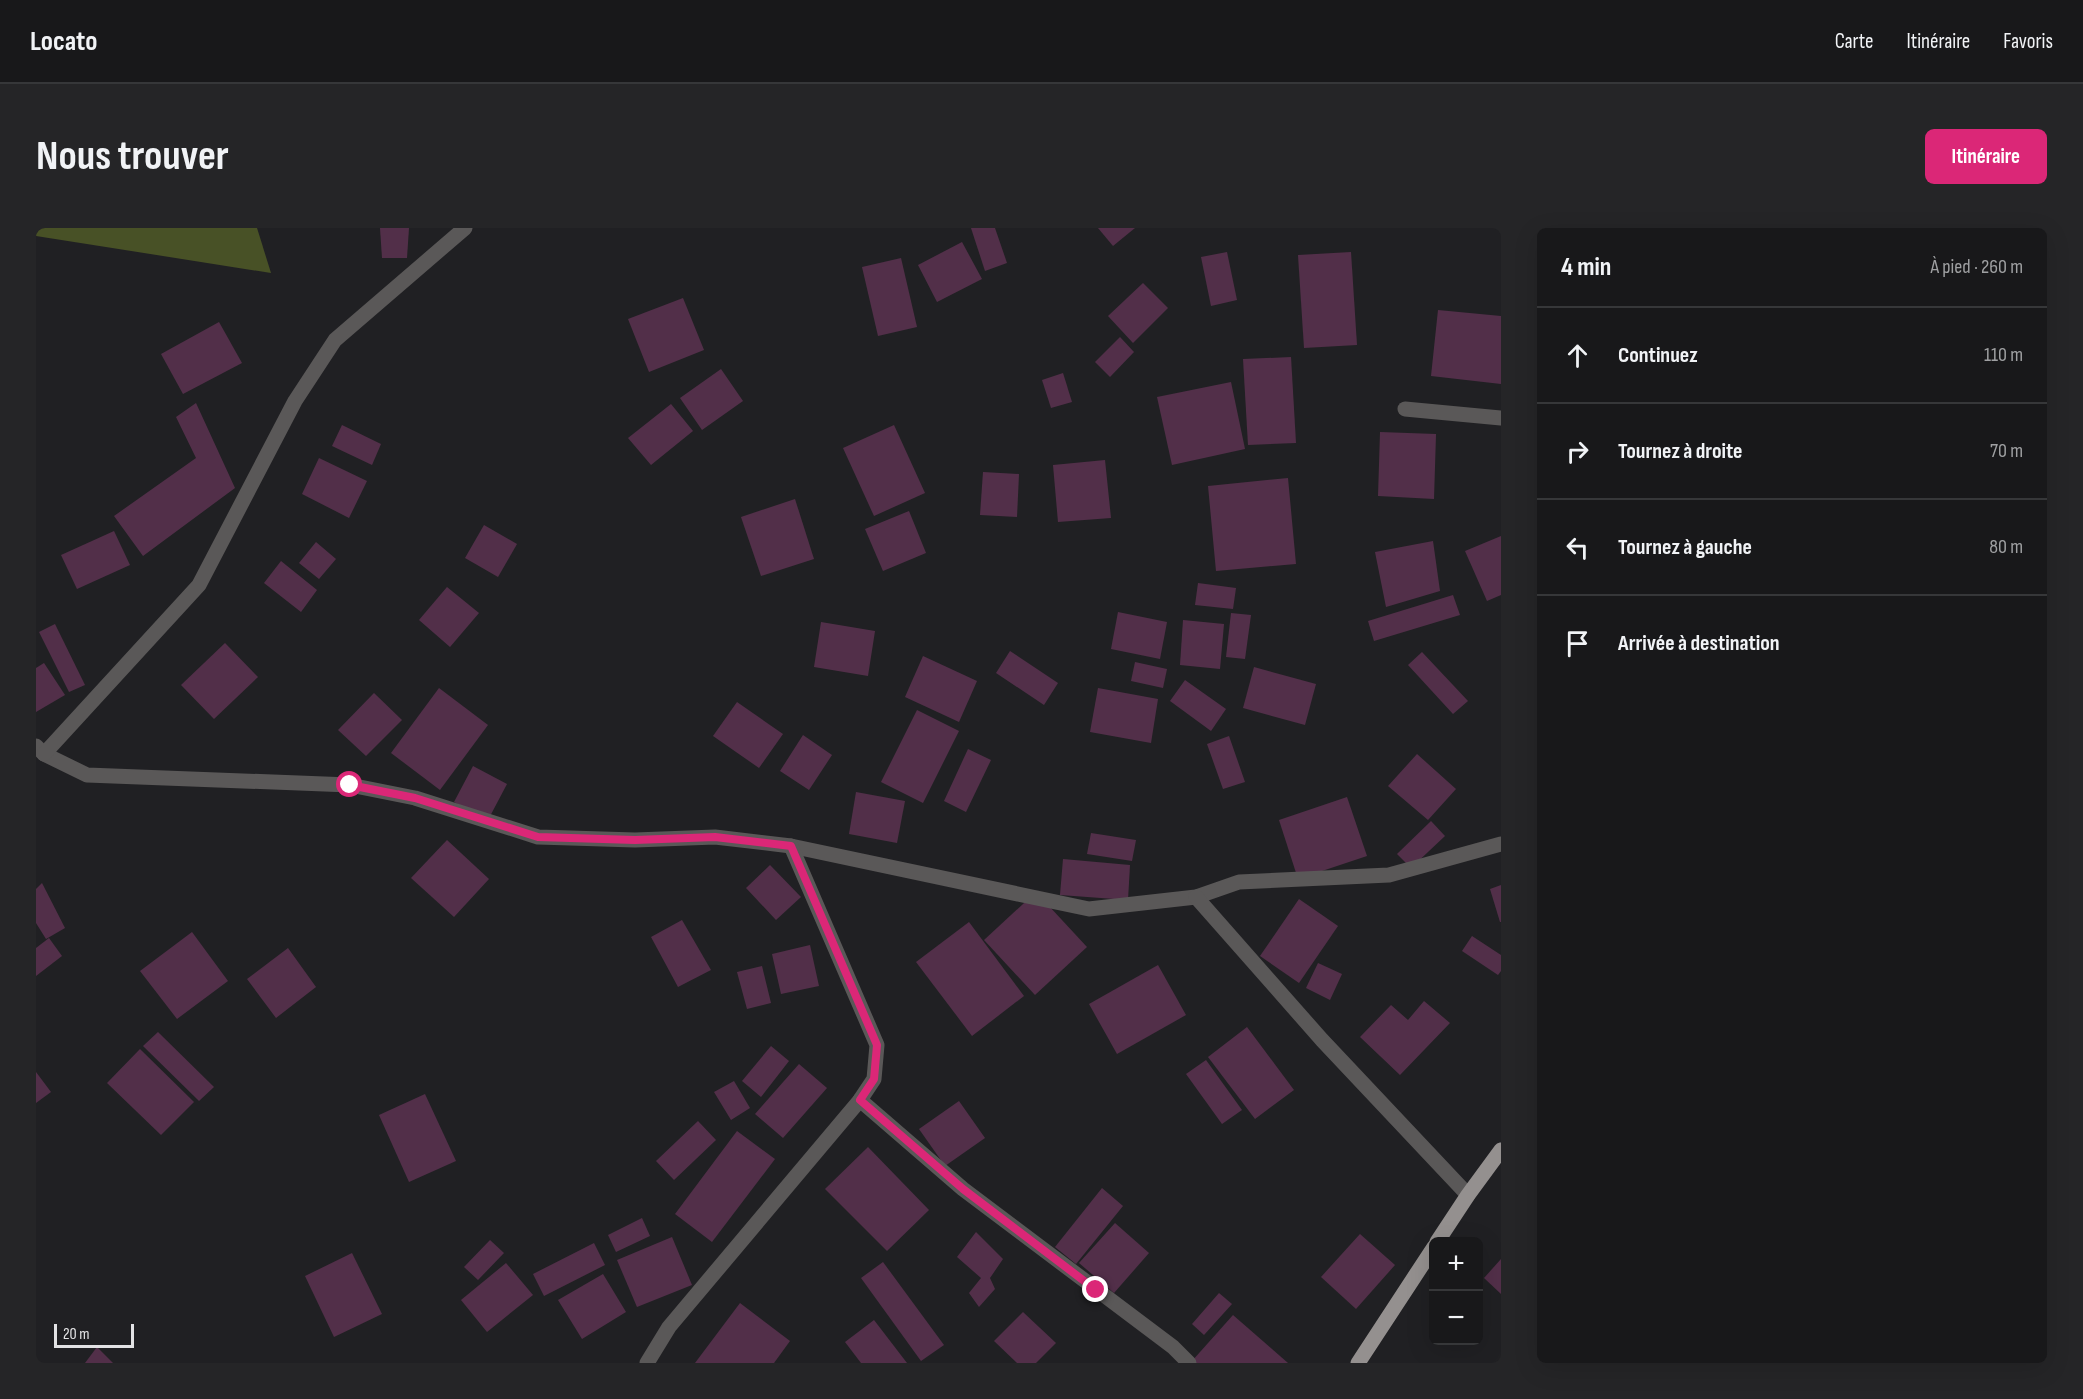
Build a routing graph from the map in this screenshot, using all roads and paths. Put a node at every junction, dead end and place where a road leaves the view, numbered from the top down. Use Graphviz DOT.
graph roads {
  1 [pos="465,228"];
  2 [pos="1404,409"];
  3 [pos="1501,418"];
  4 [pos="40,750"];
  5 [pos="1501,844"];
  6 [pos="791,846"];
  7 [pos="1196,897"];
  8 [pos="860,1100"];
  9 [pos="1501,1150"];
  10 [pos="1468,1195"];
  11 [pos="1440,1237"];
  12 [pos="1429,1255"];
  13 [pos="646,1363"];
  14 [pos="1189,1363"];
  15 [pos="1358,1363"];
  1 -- 4 [label="street"];
  2 -- 3 [label="street"];
  4 -- 6 [label="street"];
  5 -- 7 [label="street"];
  6 -- 7 [label="street"];
  6 -- 8 [label="street"];
  7 -- 10 [label="street"];
  8 -- 13 [label="street"];
  8 -- 14 [label="street"];
  9 -- 10 [label="main road"];
  10 -- 11 [label="main road"];
  12 -- 15 [label="main road"];
}
